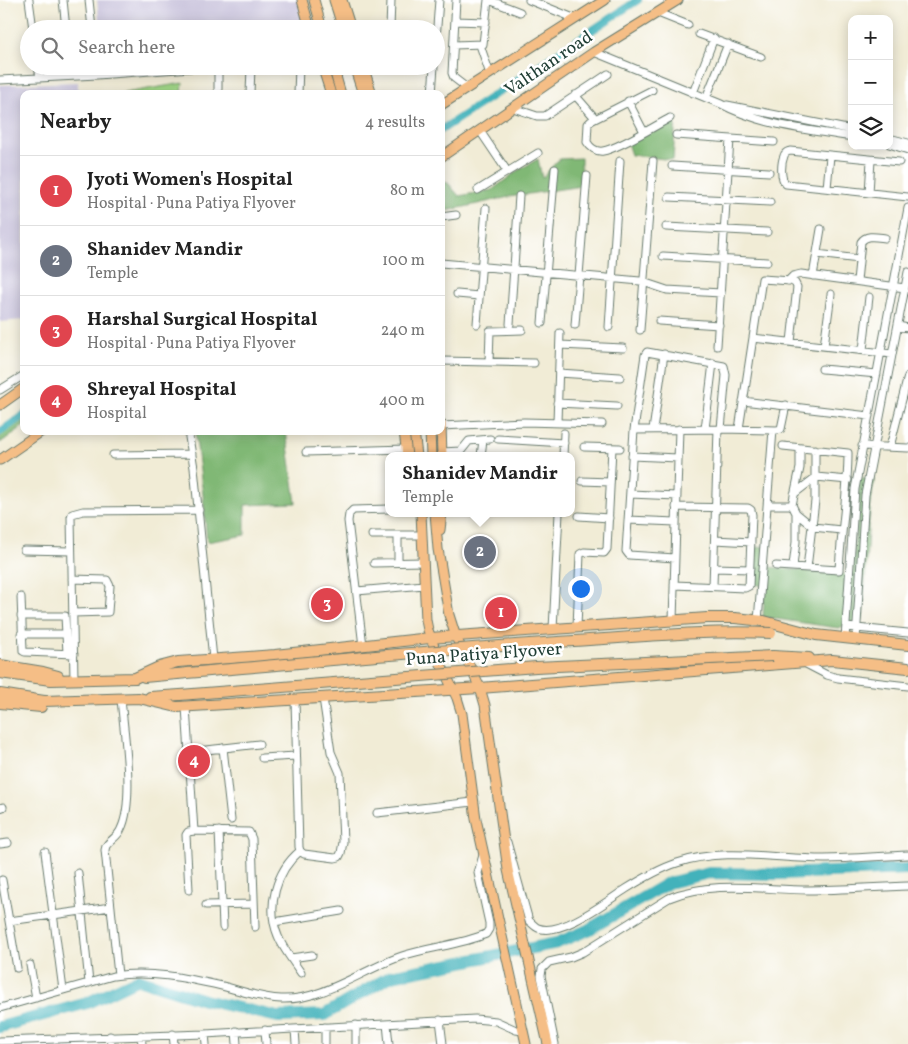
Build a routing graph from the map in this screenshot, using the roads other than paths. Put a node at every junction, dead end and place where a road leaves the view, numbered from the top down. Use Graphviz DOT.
graph roads {
  1 [pos="29,0"];
  2 [pos="63,0"];
  3 [pos="89,0"];
  4 [pos="302,0"];
  5 [pos="314,0"];
  6 [pos="334,0"];
  7 [pos="342,0"];
  8 [pos="392,0"];
  9 [pos="456,0"];
  10 [pos="488,0"];
  11 [pos="530,0"];
  12 [pos="605,0"];
  13 [pos="678,0"];
  14 [pos="439,2"];
  15 [pos="520,12"];
  16 [pos="658,12"];
  17 [pos="576,18"];
  18 [pos="32,20"];
  19 [pos="65,20"];
  20 [pos="91,20"];
  21 [pos="308,20"];
  22 [pos="320,20"];
  23 [pos="340,20"];
  24 [pos="348,20"];
  25 [pos="391,20"];
  26 [pos="438,20"];
  27 [pos="455,20"];
  28 [pos="486,22"];
  29 [pos="688,25"];
  30 [pos="700,34"];
  31 [pos="714,38"];
  32 [pos="728,44"];
  33 [pos="454,45"];
  34 [pos="480,45"];
  35 [pos="594,52"];
  36 [pos="761,57"];
  37 [pos="490,74"];
  38 [pos="608,74"];
  39 [pos="40,75"];
  40 [pos="97,75"];
  41 [pos="218,75"];
  42 [pos="251,75"];
  43 [pos="299,75"];
  44 [pos="325,75"];
  45 [pos="336,75"];
  46 [pos="357,75"];
  47 [pos="366,75"];
  48 [pos="433,75"];
  49 [pos="72,76"];
  50 [pos="40,78"];
  51 [pos="0,80"];
  52 [pos="467,88"];
  53 [pos="218,90"];
  54 [pos="250,90"];
  55 [pos="298,90"];
  56 [pos="330,90"];
  57 [pos="340,90"];
  58 [pos="362,90"];
  59 [pos="371,90"];
  60 [pos="432,90"];
  61 [pos="652,90"];
  62 [pos="693,93"];
  63 [pos="575,95"];
  64 [pos="706,98"];
  65 [pos="628,101"];
  66 [pos="445,102"];
  67 [pos="721,104"];
  68 [pos="513,108"];
  69 [pos="595,118"];
  70 [pos="670,118"];
  71 [pos="848,129"];
  72 [pos="480,130"];
  73 [pos="644,132"];
  74 [pos="676,135"];
  75 [pos="848,136"];
  76 [pos="730,139"];
  77 [pos="893,139"];
  78 [pos="774,142"];
  79 [pos="908,143"];
  80 [pos="893,145"];
  81 [pos="908,150"];
  82 [pos="538,153"];
  83 [pos="445,154"];
  84 [pos="830,156"];
  85 [pos="871,160"];
  86 [pos="620,161"];
  87 [pos="654,161"];
  88 [pos="900,162"];
  89 [pos="672,166"];
  90 [pos="555,169"];
  91 [pos="728,170"];
  92 [pos="507,171"];
  93 [pos="769,172"];
  94 [pos="587,176"];
  95 [pos="827,188"];
  96 [pos="478,190"];
  97 [pos="869,193"];
  98 [pos="519,196"];
  99 [pos="669,197"];
  100 [pos="908,197"];
  101 [pos="726,200"];
  102 [pos="770,202"];
  103 [pos="486,208"];
  104 [pos="908,208"];
  105 [pos="456,215"];
  106 [pos="445,216"];
  107 [pos="666,226"];
  108 [pos="821,229"];
  109 [pos="725,230"];
  110 [pos="767,232"];
  111 [pos="885,238"];
  112 [pos="817,254"];
  113 [pos="663,256"];
  114 [pos="859,259"];
  115 [pos="723,260"];
  116 [pos="767,262"];
  117 [pos="445,263"];
  118 [pos="481,267"];
  119 [pos="514,270"];
  120 [pos="908,272"];
  121 [pos="546,273"];
  122 [pos="579,275"];
  123 [pos="813,276"];
  124 [pos="612,278"];
  125 [pos="788,281"];
  126 [pos="857,281"];
  127 [pos="644,282"];
  128 [pos="894,286"];
  129 [pos="905,288"];
  130 [pos="721,293"];
  131 [pos="457,294"];
  132 [pos="831,294"];
  133 [pos="479,296"];
  134 [pos="869,297"];
  135 [pos="659,321"];
  136 [pos="542,323"];
  137 [pos="477,324"];
  138 [pos="510,324"];
  139 [pos="575,325"];
  140 [pos="719,326"];
  141 [pos="898,326"];
  142 [pos="609,327"];
  143 [pos="908,328"];
  144 [pos="522,330"];
  145 [pos="640,330"];
  146 [pos="560,333"];
  147 [pos="753,338"];
  148 [pos="791,342"];
  149 [pos="560,345"];
  150 [pos="717,346"];
  151 [pos="824,346"];
  152 [pos="623,348"];
  153 [pos="863,350"];
  154 [pos="882,352"];
  155 [pos="664,354"];
  156 [pos="892,354"];
  157 [pos="445,361"];
  158 [pos="489,362"];
  159 [pos="534,363"];
  160 [pos="713,363"];
  161 [pos="822,369"];
  162 [pos="558,373"];
  163 [pos="877,374"];
  164 [pos="908,376"];
  165 [pos="620,377"];
  166 [pos="20,378"];
  167 [pos="0,390"];
  168 [pos="20,391"];
  169 [pos="743,401"];
  170 [pos="557,403"];
  171 [pos="0,405"];
  172 [pos="786,405"];
  173 [pos="617,406"];
  174 [pos="868,416"];
  175 [pos="557,422"];
  176 [pos="602,424"];
  177 [pos="445,425"];
  178 [pos="679,429"];
  179 [pos="705,429"];
  180 [pos="720,429"];
  181 [pos="739,429"];
  182 [pos="634,430"];
  183 [pos="653,430"];
  184 [pos="773,430"];
  185 [pos="564,433"];
  186 [pos="36,435"];
  187 [pos="189,435"];
  188 [pos="405,435"];
  189 [pos="414,435"];
  190 [pos="430,435"];
  191 [pos="441,435"];
  192 [pos="490,440"];
  193 [pos="564,443"];
  194 [pos="784,446"];
  195 [pos="862,446"];
  196 [pos="874,446"];
  197 [pos="584,447"];
  198 [pos="890,447"];
  199 [pos="612,448"];
  200 [pos="620,448"];
  201 [pos="800,448"];
  202 [pos="908,448"];
  203 [pos="815,449"];
  204 [pos="306,452"];
  205 [pos="407,452"];
  206 [pos="417,452"];
  207 [pos="431,452"];
  208 [pos="442,452"];
  209 [pos="451,452"];
  210 [pos="483,452"];
  211 [pos="563,452"];
  212 [pos="385,453"];
  213 [pos="192,454"];
  214 [pos="113,455"];
  215 [pos="632,456"];
  216 [pos="678,458"];
  217 [pos="0,460"];
  218 [pos="816,477"];
  219 [pos="848,480"];
  220 [pos="582,481"];
  221 [pos="610,482"];
  222 [pos="630,494"];
  223 [pos="794,494"];
  224 [pos="677,496"];
  225 [pos="768,505"];
  226 [pos="792,505"];
  227 [pos="676,507"];
  228 [pos="716,508"];
  229 [pos="385,509"];
  230 [pos="199,510"];
  231 [pos="796,513"];
  232 [pos="579,516"];
  233 [pos="415,517"];
  234 [pos="420,517"];
  235 [pos="435,517"];
  236 [pos="442,517"];
  237 [pos="560,517"];
  238 [pos="609,518"];
  239 [pos="628,520"];
  240 [pos="676,522"];
  241 [pos="813,527"];
  242 [pos="841,530"];
  243 [pos="372,535"];
  244 [pos="398,535"];
  245 [pos="419,535"];
  246 [pos="715,540"];
  247 [pos="751,542"];
  248 [pos="422,547"];
  249 [pos="438,549"];
  250 [pos="24,550"];
  251 [pos="72,551"];
  252 [pos="675,558"];
  253 [pos="398,562"];
  254 [pos="423,562"];
  255 [pos="374,563"];
  256 [pos="776,566"];
  257 [pos="793,566"];
  258 [pos="714,568"];
  259 [pos="807,568"];
  260 [pos="750,569"];
  261 [pos="72,579"];
  262 [pos="424,585"];
  263 [pos="674,585"];
  264 [pos="713,586"];
  265 [pos="356,591"];
  266 [pos="20,597"];
  267 [pos="73,614"];
  268 [pos="21,616"];
  269 [pos="673,620"];
  270 [pos="758,621"];
  271 [pos="577,627"];
  272 [pos="846,627"];
  273 [pos="857,628"];
  274 [pos="553,629"];
  275 [pos="908,633"];
  276 [pos="21,634"];
  277 [pos="66,634"];
  278 [pos="816,635"];
  279 [pos="456,637"];
  280 [pos="430,638"];
  281 [pos="846,639"];
  282 [pos="856,640"];
  283 [pos="908,645"];
  284 [pos="364,646"];
  285 [pos="70,654"];
  286 [pos="213,659"];
  287 [pos="832,660"];
  288 [pos="804,663"];
  289 [pos="0,665"];
  290 [pos="908,668"];
  291 [pos="0,673"];
  292 [pos="135,678"];
  293 [pos="72,680"];
  294 [pos="908,686"];
  295 [pos="480,688"];
  296 [pos="453,690"];
  297 [pos="0,694"];
  298 [pos="139,698"];
  299 [pos="323,698"];
  300 [pos="121,699"];
  301 [pos="295,700"];
  302 [pos="72,701"];
  303 [pos="0,703"];
  304 [pos="186,707"];
  305 [pos="259,744"];
  306 [pos="223,748"];
  307 [pos="189,752"];
  308 [pos="296,756"];
  309 [pos="262,758"];
  310 [pos="474,802"];
  311 [pos="377,813"];
  312 [pos="500,819"];
  313 [pos="231,820"];
  314 [pos="194,831"];
  315 [pos="219,831"];
  316 [pos="300,851"];
  317 [pos="45,852"];
  318 [pos="483,855"];
  319 [pos="908,855"];
  320 [pos="78,873"];
  321 [pos="2,880"];
  322 [pos="908,886"];
  323 [pos="189,890"];
  324 [pos="222,904"];
  325 [pos="254,904"];
  326 [pos="206,905"];
  327 [pos="111,907"];
  328 [pos="83,911"];
  329 [pos="341,911"];
  330 [pos="53,915"];
  331 [pos="9,921"];
  332 [pos="274,922"];
  333 [pos="223,927"];
  334 [pos="255,927"];
  335 [pos="312,955"];
  336 [pos="291,958"];
  337 [pos="30,965"];
  338 [pos="17,968"];
  339 [pos="301,972"];
  340 [pos="118,975"];
  341 [pos="89,983"];
  342 [pos="63,990"];
  343 [pos="36,998"];
  344 [pos="0,1008"];
  345 [pos="440,1020"];
  346 [pos="387,1024"];
  347 [pos="356,1025"];
  348 [pos="325,1027"];
  349 [pos="295,1029"];
  350 [pos="265,1030"];
  351 [pos="236,1031"];
  352 [pos="173,1034"];
  353 [pos="205,1034"];
  354 [pos="142,1035"];
  355 [pos="523,1039"];
  356 [pos="110,1040"];
  357 [pos="0,1041"];
  358 [pos="46,1041"];
  359 [pos="76,1041"];
  360 [pos="16,1042"];
  361 [pos="142,1044"];
  362 [pos="174,1044"];
  363 [pos="206,1044"];
  364 [pos="237,1044"];
  365 [pos="266,1044"];
  366 [pos="296,1044"];
  367 [pos="325,1044"];
  368 [pos="356,1044"];
  369 [pos="389,1044"];
  370 [pos="443,1044"];
  371 [pos="548,1044"];
  372 [pos="555,1044"];
  1 -- 18 [label="street"];
  2 -- 19 [label="street"];
  3 -- 20 [label="street"];
  4 -- 21 [label="main road"];
  5 -- 22 [label="main road"];
  6 -- 23 [label="main road"];
  7 -- 24 [label="main road"];
  8 -- 25 [label="street"];
  9 -- 27 [label="street"];
  10 -- 15 [label="street"];
  10 -- 28 [label="street"];
  11 -- 17 [label="street"];
  12 -- 17 [label="main road"];
  13 -- 16 [label="main road, Valthan road"];
  14 -- 26 [label="street"];
  16 -- 29 [label="street"];
  16 -- 35 [label="main road, Valthan road"];
  17 -- 37 [label="main road"];
  27 -- 28 [label="street"];
  27 -- 33 [label="street"];
  28 -- 34 [label="street"];
  30 -- 31 [label="street"];
  31 -- 32 [label="street"];
  31 -- 62 [label="street"];
  32 -- 36 [label="street"];
  32 -- 64 [label="street"];
  33 -- 34 [label="street"];
  33 -- 52 [label="street"];
  34 -- 37 [label="street"];
  35 -- 62 [label="street"];
  35 -- 68 [label="main road, Valthan road"];
  37 -- 52 [label="main road"];
  38 -- 63 [label="street"];
  39 -- 50 [label="street"];
  40 -- 49 [label="street"];
  41 -- 53 [label="street"];
  42 -- 54 [label="street"];
  43 -- 55 [label="street"];
  44 -- 56 [label="main road"];
  45 -- 57 [label="main road"];
  46 -- 58 [label="main road"];
  47 -- 59 [label="main road"];
  48 -- 60 [label="street"];
  49 -- 50 [label="street"];
  50 -- 51 [label="street"];
  52 -- 66 [label="main road"];
  61 -- 65 [label="street"];
  62 -- 64 [label="street"];
  63 -- 68 [label="street"];
  63 -- 69 [label="street"];
  64 -- 67 [label="street"];
  65 -- 69 [label="street"];
  65 -- 73 [label="street"];
  67 -- 71 [label="street"];
  67 -- 75 [label="street"];
  68 -- 72 [label="main road, Valthan road"];
  69 -- 73 [label="street"];
  70 -- 73 [label="street"];
  72 -- 83 [label="main road, Valthan road"];
  72 -- 92 [label="street"];
  74 -- 76 [label="street"];
  76 -- 78 [label="street"];
  76 -- 91 [label="street"];
  77 -- 79 [label="street"];
  80 -- 81 [label="street"];
  82 -- 92 [label="street"];
  84 -- 85 [label="street"];
  84 -- 95 [label="street"];
  84 -- 95 [label="street"];
  85 -- 88 [label="street"];
  85 -- 97 [label="street"];
  86 -- 124 [label="street"];
  87 -- 127 [label="street"];
  89 -- 91 [label="street"];
  90 -- 121 [label="street"];
  91 -- 93 [label="street"];
  91 -- 101 [label="street"];
  92 -- 96 [label="street"];
  94 -- 122 [label="street"];
  95 -- 97 [label="street"];
  97 -- 100 [label="street"];
  98 -- 119 [label="street"];
  99 -- 101 [label="street"];
  101 -- 102 [label="street"];
  101 -- 109 [label="street"];
  103 -- 118 [label="street"];
  104 -- 128 [label="street"];
  105 -- 106 [label="street"];
  107 -- 109 [label="street"];
  108 -- 112 [label="street"];
  109 -- 110 [label="street"];
  109 -- 115 [label="street"];
  111 -- 114 [label="street"];
  112 -- 114 [label="street"];
  112 -- 123 [label="street"];
  113 -- 115 [label="street"];
  114 -- 126 [label="street"];
  115 -- 116 [label="street"];
  115 -- 130 [label="street"];
  117 -- 118 [label="street"];
  118 -- 119 [label="street"];
  118 -- 133 [label="street"];
  119 -- 121 [label="street"];
  119 -- 138 [label="street"];
  120 -- 129 [label="street"];
  121 -- 122 [label="street"];
  121 -- 136 [label="street"];
  122 -- 124 [label="street"];
  122 -- 139 [label="street"];
  123 -- 125 [label="street"];
  123 -- 126 [label="street"];
  124 -- 127 [label="street"];
  124 -- 142 [label="street"];
  125 -- 147 [label="street"];
  125 -- 148 [label="street"];
  126 -- 128 [label="street"];
  127 -- 130 [label="street"];
  127 -- 145 [label="street"];
  128 -- 129 [label="street"];
  128 -- 154 [label="street"];
  129 -- 141 [label="street"];
  130 -- 140 [label="street"];
  131 -- 133 [label="street"];
  132 -- 151 [label="street"];
  133 -- 137 [label="street"];
  134 -- 153 [label="street"];
  135 -- 140 [label="street"];
  140 -- 150 [label="street"];
  141 -- 143 [label="street"];
  141 -- 156 [label="street"];
  144 -- 158 [label="street"];
  146 -- 149 [label="street"];
  147 -- 148 [label="street"];
  147 -- 169 [label="street"];
  148 -- 151 [label="street"];
  149 -- 152 [label="street"];
  149 -- 162 [label="street"];
  151 -- 153 [label="street"];
  153 -- 154 [label="street"];
  154 -- 156 [label="street"];
  154 -- 163 [label="street"];
  155 -- 160 [label="street"];
  155 -- 182 [label="street"];
  155 -- 183 [label="street"];
  156 -- 196 [label="street"];
  157 -- 158 [label="street"];
  158 -- 159 [label="street"];
  160 -- 179 [label="street"];
  160 -- 180 [label="street"];
  161 -- 163 [label="street"];
  162 -- 165 [label="street"];
  162 -- 170 [label="street"];
  163 -- 174 [label="street"];
  164 -- 198 [label="street"];
  166 -- 167 [label="street"];
  168 -- 171 [label="main road"];
  169 -- 172 [label="street"];
  169 -- 181 [label="street"];
  170 -- 173 [label="street"];
  170 -- 175 [label="street"];
  172 -- 174 [label="street"];
  172 -- 184 [label="street"];
  174 -- 195 [label="street"];
  175 -- 176 [label="street"];
  175 -- 177 [label="street"];
  178 -- 179 [label="street"];
  178 -- 183 [label="street"];
  178 -- 216 [label="street"];
  179 -- 180 [label="street"];
  180 -- 181 [label="street"];
  180 -- 228 [label="street"];
  181 -- 184 [label="street"];
  182 -- 183 [label="street"];
  182 -- 215 [label="street"];
  184 -- 225 [label="street"];
  185 -- 193 [label="street"];
  186 -- 217 [label="main road"];
  187 -- 213 [label="street"];
  188 -- 205 [label="main road"];
  189 -- 206 [label="main road"];
  190 -- 207 [label="main road"];
  191 -- 208 [label="main road"];
  192 -- 193 [label="street"];
  192 -- 209 [label="street"];
  192 -- 210 [label="street"];
  193 -- 211 [label="street"];
  194 -- 201 [label="street"];
  195 -- 196 [label="street"];
  195 -- 272 [label="street"];
  196 -- 198 [label="street"];
  196 -- 273 [label="street"];
  197 -- 199 [label="street"];
  198 -- 202 [label="street"];
  199 -- 200 [label="street"];
  199 -- 221 [label="street"];
  201 -- 203 [label="street"];
  201 -- 223 [label="street"];
  203 -- 218 [label="street"];
  203 -- 219 [label="street"];
  204 -- 212 [label="street"];
  213 -- 214 [label="street"];
  213 -- 230 [label="street"];
  215 -- 216 [label="street"];
  215 -- 222 [label="street"];
  216 -- 224 [label="street"];
  218 -- 219 [label="street"];
  218 -- 223 [label="street"];
  218 -- 241 [label="street"];
  219 -- 242 [label="street"];
  220 -- 221 [label="street"];
  221 -- 238 [label="street"];
  222 -- 224 [label="street"];
  222 -- 239 [label="street"];
  223 -- 226 [label="street"];
  224 -- 227 [label="street"];
  225 -- 226 [label="street"];
  225 -- 270 [label="street"];
  226 -- 231 [label="street"];
  227 -- 228 [label="street"];
  227 -- 240 [label="street"];
  228 -- 246 [label="street"];
  228 -- 247 [label="street"];
  229 -- 265 [label="street"];
  230 -- 251 [label="street"];
  230 -- 286 [label="street"];
  231 -- 241 [label="street"];
  231 -- 257 [label="street"];
  232 -- 238 [label="street"];
  233 -- 245 [label="main road"];
  234 -- 248 [label="main road"];
  235 -- 249 [label="main road"];
  236 -- 249 [label="main road"];
  237 -- 274 [label="street"];
  238 -- 271 [label="street"];
  239 -- 240 [label="street"];
  239 -- 252 [label="street"];
  240 -- 252 [label="street"];
  241 -- 242 [label="street"];
  241 -- 259 [label="street"];
  242 -- 259 [label="street"];
  243 -- 244 [label="street"];
  244 -- 245 [label="street"];
  244 -- 253 [label="street"];
  245 -- 248 [label="main road"];
  246 -- 247 [label="street"];
  246 -- 258 [label="street"];
  247 -- 260 [label="street"];
  248 -- 254 [label="main road"];
  249 -- 279 [label="main road"];
  250 -- 251 [label="street"];
  251 -- 261 [label="street"];
  252 -- 263 [label="street"];
  253 -- 254 [label="street"];
  253 -- 255 [label="street"];
  254 -- 262 [label="main road"];
  256 -- 257 [label="street"];
  257 -- 259 [label="street"];
  258 -- 260 [label="street"];
  258 -- 264 [label="street"];
  260 -- 264 [label="street"];
  261 -- 267 [label="street"];
  261 -- 267 [label="street"];
  262 -- 265 [label="street"];
  262 -- 280 [label="main road"];
  263 -- 264 [label="street"];
  263 -- 269 [label="street"];
  265 -- 284 [label="street"];
  266 -- 268 [label="street"];
  267 -- 285 [label="street"];
  268 -- 276 [label="street"];
  268 -- 277 [label="street"];
  269 -- 270 [label="highway"];
  269 -- 271 [label="highway"];
  270 -- 278 [label="highway"];
  271 -- 274 [label="highway"];
  272 -- 273 [label="street"];
  272 -- 281 [label="street"];
  273 -- 275 [label="street"];
  273 -- 282 [label="street"];
  274 -- 279 [label="highway"];
  276 -- 277 [label="street"];
  276 -- 285 [label="street"];
  277 -- 285 [label="street"];
  278 -- 281 [label="highway"];
  278 -- 292 [label="highway, Puna Patiya Flyover, bridge"];
  279 -- 280 [label="highway"];
  279 -- 295 [label="main road"];
  280 -- 284 [label="highway"];
  280 -- 296 [label="main road"];
  281 -- 282 [label="highway"];
  282 -- 283 [label="highway"];
  284 -- 286 [label="highway"];
  285 -- 293 [label="street"];
  286 -- 292 [label="highway"];
  287 -- 288 [label="highway"];
  287 -- 290 [label="highway"];
  287 -- 298 [label="highway, Puna Patiya Flyover, bridge"];
  288 -- 294 [label="street"];
  288 -- 295 [label="highway"];
  289 -- 293 [label="highway"];
  291 -- 293 [label="highway"];
  292 -- 293 [label="highway, Puna Patiya Flyover"];
  295 -- 296 [label="highway"];
  295 -- 312 [label="main road"];
  296 -- 299 [label="highway"];
  296 -- 310 [label="main road"];
  297 -- 302 [label="highway"];
  298 -- 300 [label="highway, Puna Patiya Flyover"];
  298 -- 304 [label="highway"];
  299 -- 301 [label="highway"];
  299 -- 316 [label="street"];
  300 -- 302 [label="highway, Puna Patiya Flyover"];
  300 -- 327 [label="street"];
  301 -- 304 [label="highway"];
  301 -- 308 [label="street"];
  302 -- 303 [label="highway"];
  304 -- 307 [label="street"];
  305 -- 306 [label="street"];
  306 -- 307 [label="street"];
  306 -- 313 [label="street"];
  307 -- 314 [label="street"];
  308 -- 309 [label="street"];
  308 -- 316 [label="street"];
  310 -- 311 [label="street"];
  310 -- 318 [label="main road"];
  312 -- 319 [label="street"];
  312 -- 371 [label="main road"];
  314 -- 315 [label="street"];
  314 -- 323 [label="street"];
  315 -- 324 [label="street"];
  315 -- 325 [label="street"];
  316 -- 332 [label="street"];
  317 -- 330 [label="street"];
  318 -- 340 [label="street"];
  318 -- 355 [label="main road"];
  320 -- 328 [label="street"];
  321 -- 331 [label="street"];
  322 -- 372 [label="street"];
  324 -- 325 [label="street"];
  324 -- 326 [label="street"];
  324 -- 333 [label="street"];
  325 -- 334 [label="street"];
  327 -- 328 [label="street"];
  327 -- 340 [label="street"];
  328 -- 330 [label="street"];
  328 -- 341 [label="street"];
  329 -- 332 [label="street"];
  330 -- 331 [label="street"];
  330 -- 342 [label="street"];
  331 -- 338 [label="street"];
  332 -- 336 [label="street"];
  335 -- 336 [label="street"];
  336 -- 339 [label="street"];
  337 -- 343 [label="street"];
  340 -- 341 [label="street"];
  341 -- 342 [label="street"];
  342 -- 343 [label="street"];
  343 -- 344 [label="street"];
  345 -- 346 [label="street"];
  345 -- 355 [label="street"];
  345 -- 370 [label="street"];
  346 -- 347 [label="street"];
  346 -- 369 [label="street"];
  347 -- 348 [label="street"];
  347 -- 368 [label="street"];
  348 -- 349 [label="street"];
  348 -- 367 [label="street"];
  349 -- 350 [label="street"];
  349 -- 366 [label="street"];
  350 -- 351 [label="street"];
  350 -- 365 [label="street"];
  351 -- 353 [label="street"];
  351 -- 364 [label="street"];
  352 -- 353 [label="street"];
  352 -- 354 [label="street"];
  352 -- 362 [label="street"];
  353 -- 363 [label="street"];
  354 -- 356 [label="street"];
  354 -- 361 [label="street"];
  356 -- 359 [label="street"];
  357 -- 360 [label="street"];
  358 -- 359 [label="street"];
  358 -- 360 [label="street"];
}
